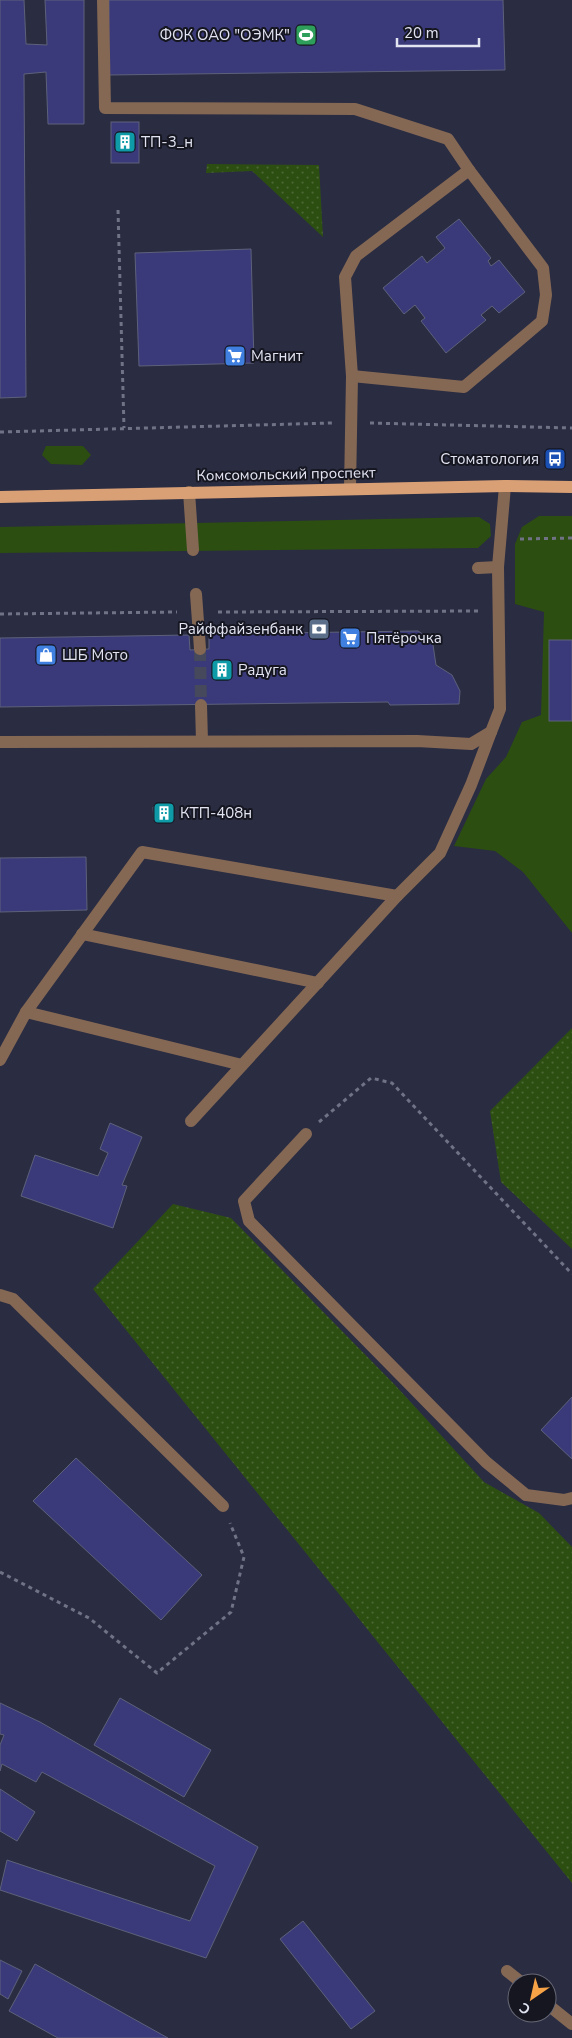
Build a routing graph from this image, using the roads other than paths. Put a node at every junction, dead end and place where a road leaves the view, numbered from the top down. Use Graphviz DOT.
graph roads {
  1 [pos="103,0"];
  2 [pos="469,170"];
  3 [pos="352,376"];
  4 [pos="505,486"];
  5 [pos="572,487"];
  6 [pos="350,489"];
  7 [pos="189,492"];
  8 [pos="0,497"];
  9 [pos="193,550"];
  10 [pos="498,567"];
  11 [pos="478,568"];
  12 [pos="196,594"];
  13 [pos="200,650"];
  14 [pos="201,705"];
  15 [pos="491,732"];
  16 [pos="202,741"];
  17 [pos="0,742"];
  18 [pos="397,896"];
  19 [pos="82,934"];
  20 [pos="318,982"];
  21 [pos="26,1012"];
  22 [pos="0,1060"];
  23 [pos="242,1065"];
  24 [pos="191,1121"];
  25 [pos="306,1134"];
  26 [pos="0,1295"];
  27 [pos="572,1498"];
  28 [pos="223,1506"];
  29 [pos="507,1971"];
  30 [pos="510,1973"];
  31 [pos="557,2012"];
  32 [pos="572,2024"];
  1 -- 2 [label="lane"];
  2 -- 3 [label="lane"];
  2 -- 3 [label="lane"];
  3 -- 6 [label="lane"];
  4 -- 5 [label="main road, Комсомольский проспект"];
  4 -- 6 [label="main road, Комсомольский проспект"];
  4 -- 10 [label="lane"];
  6 -- 7 [label="main road, Комсомольский проспект"];
  7 -- 8 [label="main road, Комсомольский проспект"];
  7 -- 9 [label="lane"];
  10 -- 11 [label="lane"];
  10 -- 15 [label="lane"];
  12 -- 13 [label="lane"];
  14 -- 16 [label="lane"];
  15 -- 16 [label="lane"];
  15 -- 18 [label="lane"];
  16 -- 17 [label="lane"];
  18 -- 19 [label="lane"];
  18 -- 20 [label="lane"];
  19 -- 20 [label="lane"];
  19 -- 21 [label="lane"];
  20 -- 23 [label="lane"];
  21 -- 22 [label="lane"];
  21 -- 23 [label="lane"];
  23 -- 24 [label="lane"];
  25 -- 27 [label="lane"];
  26 -- 28 [label="lane"];
  29 -- 30 [label="lane"];
  31 -- 32 [label="lane"];
}
